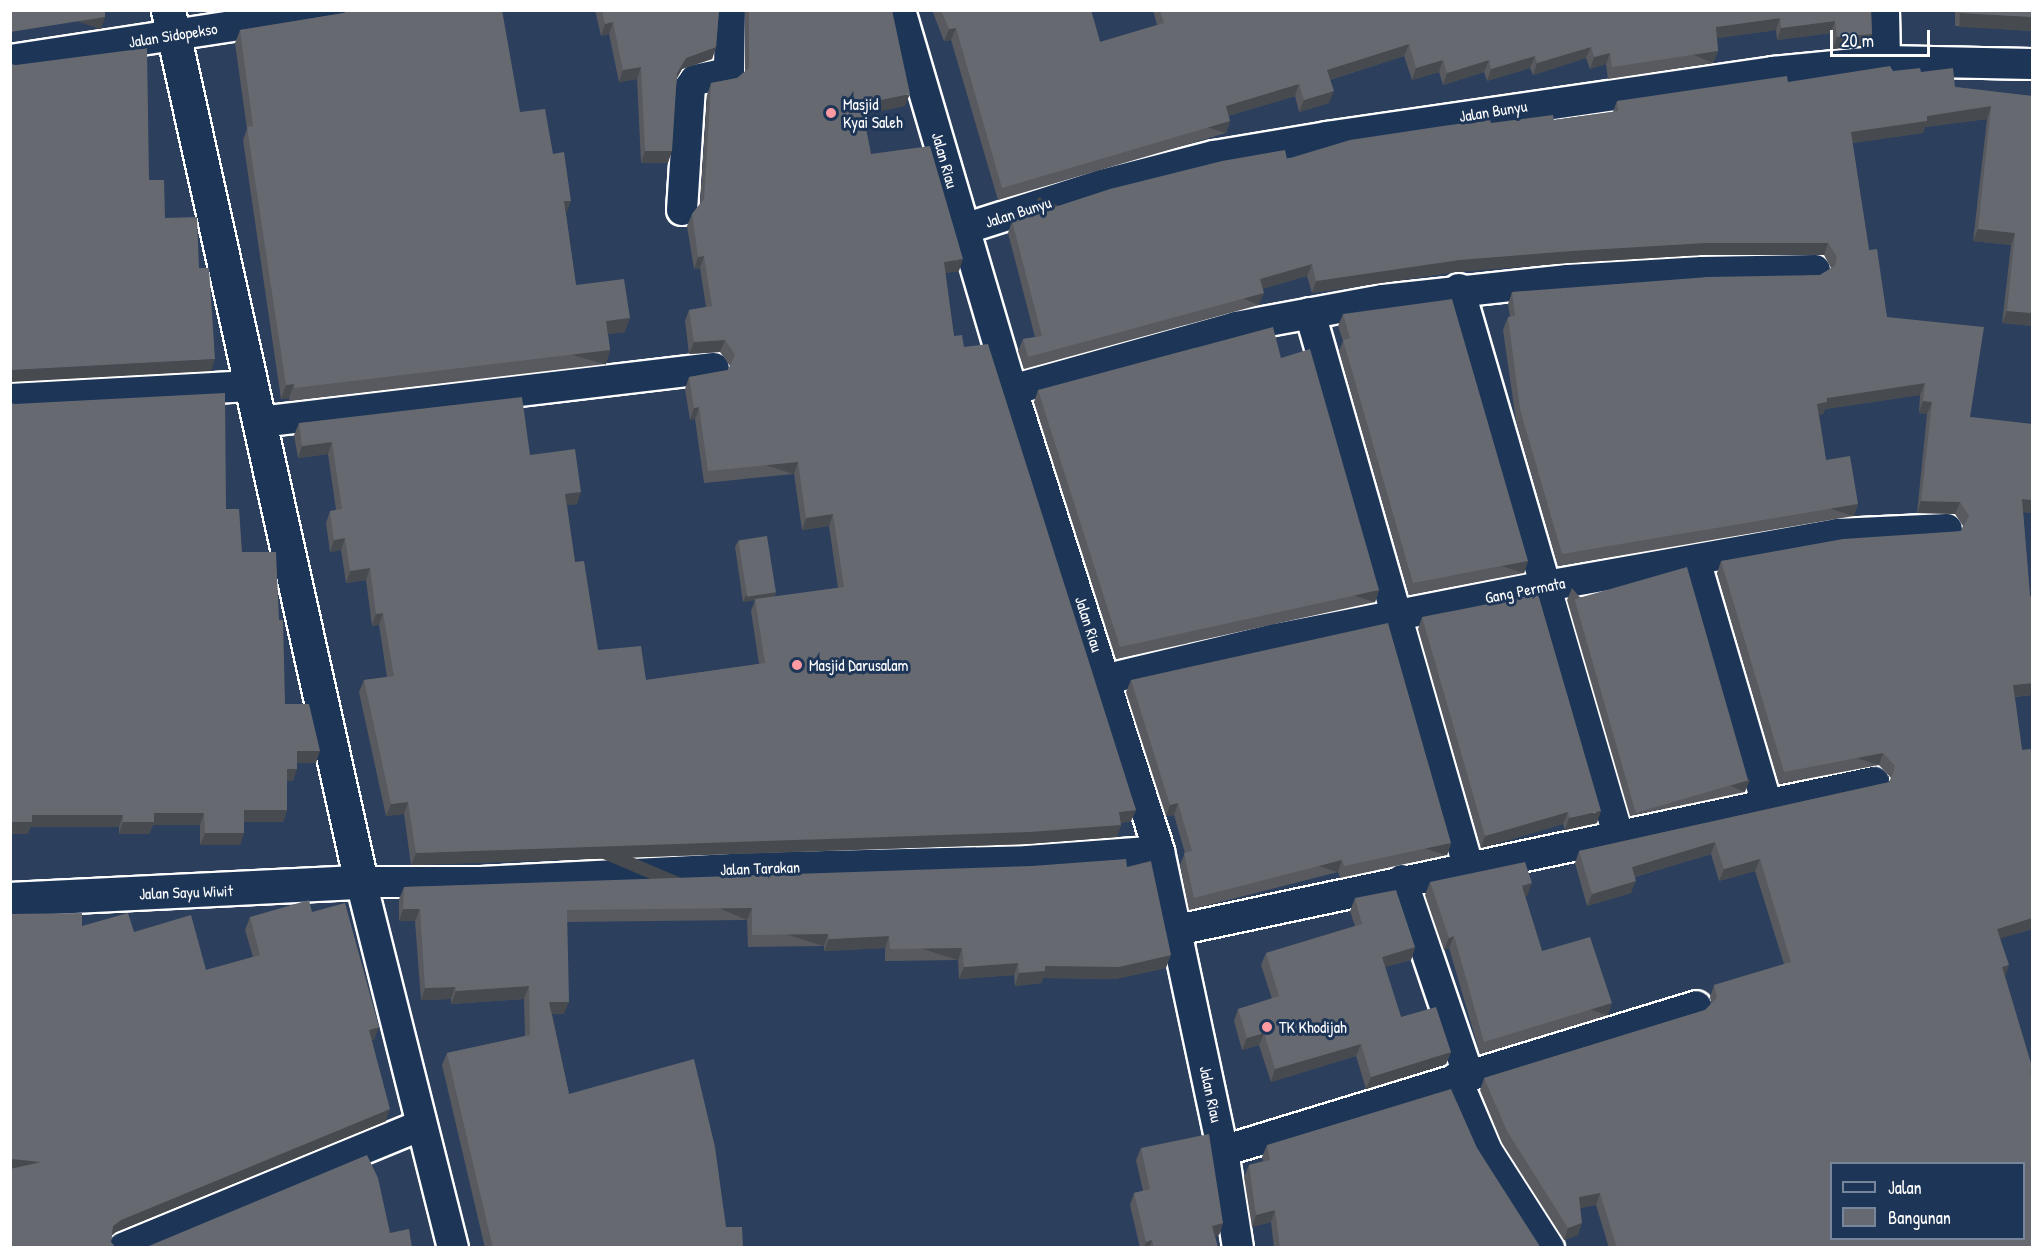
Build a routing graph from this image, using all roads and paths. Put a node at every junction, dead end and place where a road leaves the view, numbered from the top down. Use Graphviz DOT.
graph roads {
  1 [pos="336,10"];
  2 [pos="730,10"];
  3 [pos="900,10"];
  4 [pos="1884,10"];
  5 [pos="171,22"];
  6 [pos="10,60"];
  7 [pos="1885,61"];
  8 [pos="2032,64"];
  9 [pos="682,210"];
  10 [pos="964,229"];
  11 [pos="1815,270"];
  12 [pos="1460,289"];
  13 [pos="1310,313"];
  14 [pos="714,368"];
  15 [pos="251,386"];
  16 [pos="1012,390"];
  17 [pos="10,399"];
  18 [pos="260,422"];
  19 [pos="1947,529"];
  20 [pos="1695,560"];
  21 [pos="1546,586"];
  22 [pos="1397,615"];
  23 [pos="1107,679"];
  24 [pos="1874,782"];
  25 [pos="1767,804"];
  26 [pos="1618,835"];
  27 [pos="1159,851"];
  28 [pos="1468,866"];
  29 [pos="1402,880"];
  30 [pos="361,882"];
  31 [pos="10,899"];
  32 [pos="1177,930"];
  33 [pos="1696,1006"];
  34 [pos="1462,1076"];
  35 [pos="421,1125"];
  36 [pos="1223,1151"];
  37 [pos="123,1248"];
  38 [pos="453,1248"];
  39 [pos="1238,1248"];
  40 [pos="1549,1248"];
  1 -- 5 [label="street, Jalan Sidopekso"];
  2 -- 9 [label="street"];
  3 -- 10 [label="street, Jalan Riau"];
  4 -- 7 [label="street"];
  5 -- 6 [label="street, Jalan Sidopekso"];
  5 -- 15 [label="main road"];
  7 -- 8 [label="street, Jalan Bunyu"];
  7 -- 10 [label="street, Jalan Bunyu"];
  10 -- 16 [label="street, Jalan Riau"];
  11 -- 12 [label="street"];
  12 -- 13 [label="street"];
  12 -- 21 [label="street"];
  13 -- 16 [label="street"];
  13 -- 22 [label="street"];
  14 -- 18 [label="street"];
  15 -- 17 [label="street"];
  15 -- 18 [label="main road"];
  16 -- 23 [label="street, Jalan Riau"];
  18 -- 30 [label="main road"];
  19 -- 20 [label="street, Gang Permata"];
  20 -- 21 [label="street, Gang Permata"];
  20 -- 25 [label="street"];
  21 -- 22 [label="street, Gang Permata"];
  21 -- 26 [label="street"];
  22 -- 23 [label="street, Gang Permata"];
  22 -- 28 [label="street"];
  23 -- 27 [label="street, Jalan Riau"];
  24 -- 25 [label="street"];
  25 -- 26 [label="street"];
  26 -- 28 [label="street"];
  27 -- 30 [label="street, Jalan Tarakan"];
  27 -- 32 [label="street, Jalan Riau"];
  28 -- 29 [label="street"];
  29 -- 32 [label="street"];
  29 -- 34 [label="street"];
  30 -- 31 [label="main road, Jalan Sayu Wiwit"];
  30 -- 35 [label="street"];
  32 -- 36 [label="street, Jalan Riau"];
  33 -- 34 [label="street"];
  34 -- 36 [label="street"];
  34 -- 40 [label="street"];
  35 -- 37 [label="street"];
  35 -- 38 [label="street"];
  36 -- 39 [label="street, Jalan Riau"];
}
